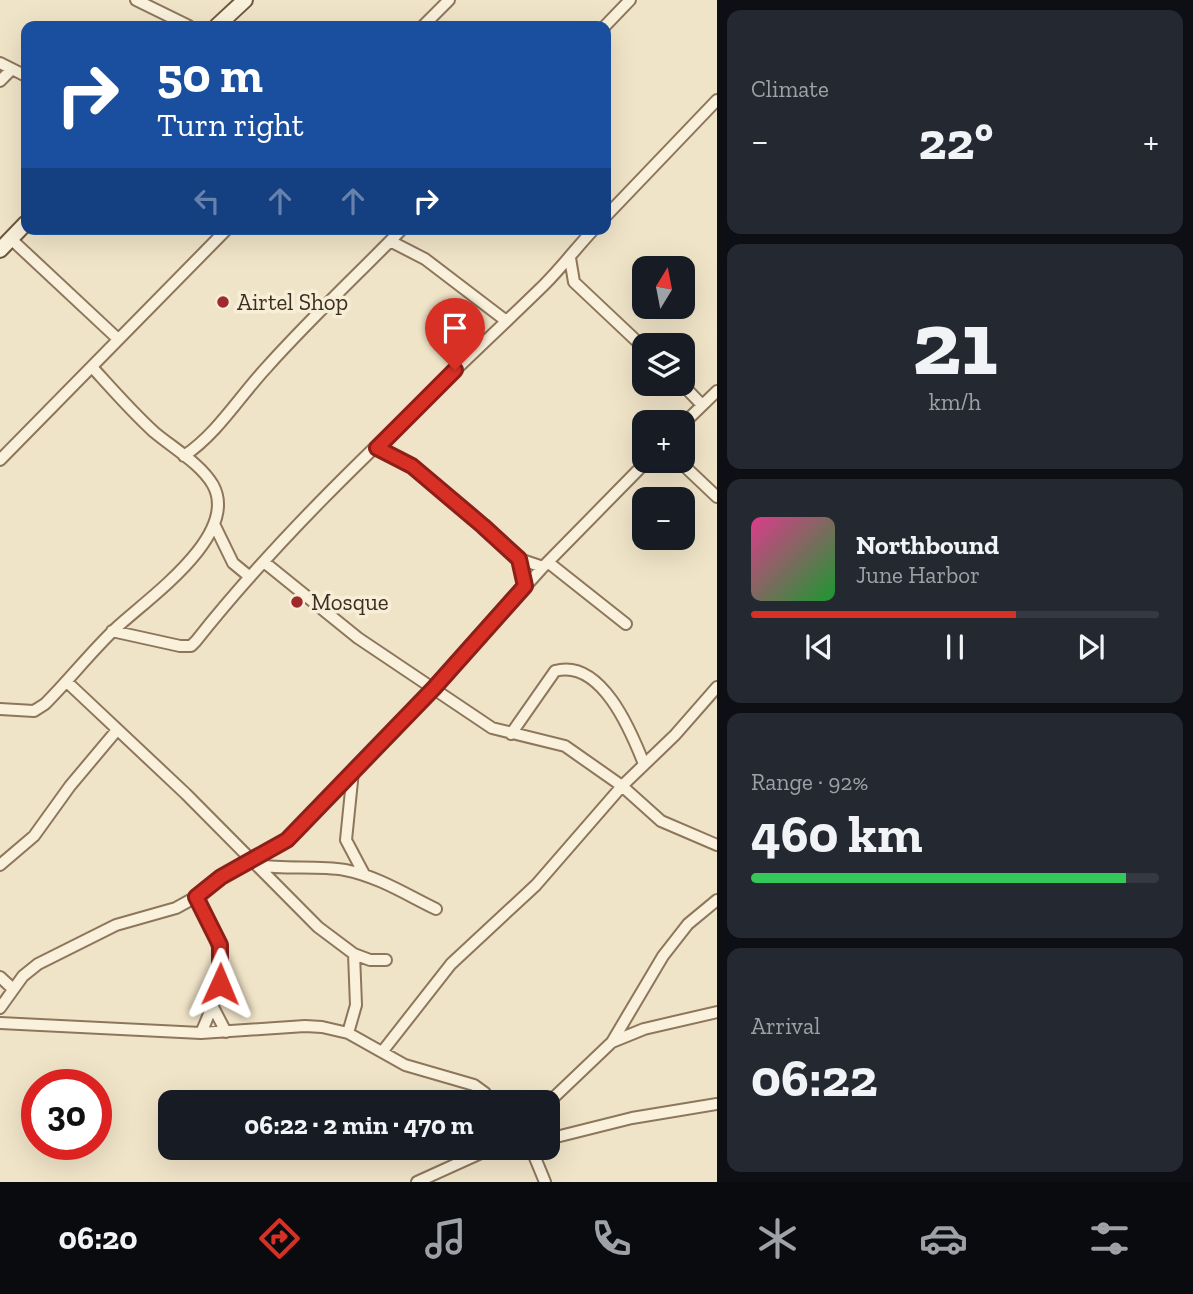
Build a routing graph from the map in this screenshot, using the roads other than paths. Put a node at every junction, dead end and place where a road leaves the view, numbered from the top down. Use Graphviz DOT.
graph roads {
  1 [pos="136,0"];
  2 [pos="449,0"];
  3 [pos="629,0"];
  4 [pos="244,3"];
  5 [pos="179,21"];
  6 [pos="223,21"];
  7 [pos="428,21"];
  8 [pos="610,21"];
  9 [pos="0,63"];
  10 [pos="12,69"];
  11 [pos="21,74"];
  12 [pos="0,81"];
  13 [pos="717,100"];
  14 [pos="611,211"];
  15 [pos="21,228"];
  16 [pos="221,235"];
  17 [pos="396,235"];
  18 [pos="585,235"];
  19 [pos="11,239"];
  20 [pos="390,241"];
  21 [pos="0,250"];
  22 [pos="570,258"];
  23 [pos="574,282"];
  24 [pos="546,283"];
  25 [pos="505,320"];
  26 [pos="632,337"];
  27 [pos="118,339"];
  28 [pos="92,367"];
  29 [pos="717,391"];
  30 [pos="693,396"];
  31 [pos="702,405"];
  32 [pos="695,412"];
  33 [pos="377,448"];
  34 [pos="184,456"];
  35 [pos="0,460"];
  36 [pos="635,473"];
  37 [pos="692,473"];
  38 [pos="717,497"];
  39 [pos="214,524"];
  40 [pos="519,559"];
  41 [pos="264,562"];
  42 [pos="546,565"];
  43 [pos="250,577"];
  44 [pos="525,586"];
  45 [pos="626,624"];
  46 [pos="113,631"];
  47 [pos="67,682"];
  48 [pos="717,687"];
  49 [pos="434,688"];
  50 [pos="0,709"];
  51 [pos="117,730"];
  52 [pos="511,734"];
  53 [pos="644,764"];
  54 [pos="353,771"];
  55 [pos="622,786"];
  56 [pos="717,845"];
  57 [pos="255,863"];
  58 [pos="0,865"];
  59 [pos="364,874"];
  60 [pos="196,897"];
  61 [pos="717,900"];
  62 [pos="436,909"];
  63 [pos="354,954"];
  64 [pos="386,960"];
  65 [pos="0,977"];
  66 [pos="13,989"];
  67 [pos="213,1007"];
  68 [pos="0,1008"];
  69 [pos="717,1012"];
  70 [pos="0,1023"];
  71 [pos="226,1032"];
  72 [pos="201,1033"];
  73 [pos="348,1033"];
  74 [pos="611,1042"];
  75 [pos="382,1052"];
  76 [pos="481,1090"];
  77 [pos="560,1091"];
  78 [pos="717,1104"];
  79 [pos="560,1136"];
  80 [pos="465,1160"];
  81 [pos="536,1160"];
  82 [pos="416,1182"];
  83 [pos="545,1182"];
  1 -- 5 [label="street"];
  2 -- 7 [label="street"];
  3 -- 8 [label="street"];
  4 -- 6 [label="street"];
  9 -- 10 [label="street"];
  10 -- 11 [label="street"];
  10 -- 12 [label="street"];
  13 -- 14 [label="street"];
  15 -- 19 [label="street"];
  16 -- 27 [label="street"];
  17 -- 20 [label="street"];
  18 -- 22 [label="street"];
  19 -- 21 [label="street"];
  19 -- 27 [label="street"];
  20 -- 25 [label="street"];
  20 -- 34 [label="street"];
  22 -- 23 [label="street"];
  22 -- 24 [label="street"];
  23 -- 24 [label="street"];
  23 -- 26 [label="street"];
  24 -- 25 [label="street"];
  25 -- 33 [label="street"];
  27 -- 28 [label="street"];
  28 -- 34 [label="street"];
  28 -- 35 [label="street"];
  29 -- 31 [label="street"];
  30 -- 31 [label="street"];
  31 -- 32 [label="street"];
  33 -- 40 [label="street"];
  33 -- 41 [label="street"];
  34 -- 39 [label="street"];
  36 -- 42 [label="street"];
  37 -- 38 [label="street"];
  39 -- 43 [label="street"];
  39 -- 46 [label="street"];
  40 -- 42 [label="street"];
  40 -- 44 [label="street"];
  41 -- 43 [label="street"];
  41 -- 49 [label="street"];
  42 -- 44 [label="street"];
  42 -- 45 [label="street"];
  43 -- 46 [label="street"];
  44 -- 49 [label="street"];
  46 -- 47 [label="street"];
  47 -- 50 [label="street"];
  47 -- 51 [label="street"];
  48 -- 53 [label="street"];
  49 -- 52 [label="street"];
  49 -- 54 [label="street"];
  51 -- 57 [label="street"];
  51 -- 58 [label="street"];
  52 -- 53 [label="street"];
  52 -- 55 [label="street"];
  53 -- 55 [label="street"];
  54 -- 57 [label="street"];
  54 -- 59 [label="street"];
  55 -- 56 [label="street"];
  55 -- 75 [label="street"];
  57 -- 59 [label="street"];
  57 -- 60 [label="street"];
  57 -- 63 [label="street"];
  59 -- 62 [label="street"];
  60 -- 66 [label="street"];
  60 -- 67 [label="street"];
  61 -- 74 [label="street"];
  63 -- 64 [label="street"];
  63 -- 73 [label="street"];
  65 -- 66 [label="street"];
  66 -- 68 [label="street"];
  67 -- 71 [label="street"];
  67 -- 72 [label="street"];
  69 -- 74 [label="street"];
  70 -- 72 [label="street"];
  71 -- 72 [label="street"];
  71 -- 73 [label="street"];
  73 -- 75 [label="street"];
  74 -- 77 [label="street"];
  75 -- 76 [label="street"];
  78 -- 79 [label="street"];
  80 -- 82 [label="street"];
  81 -- 83 [label="street"];
}
